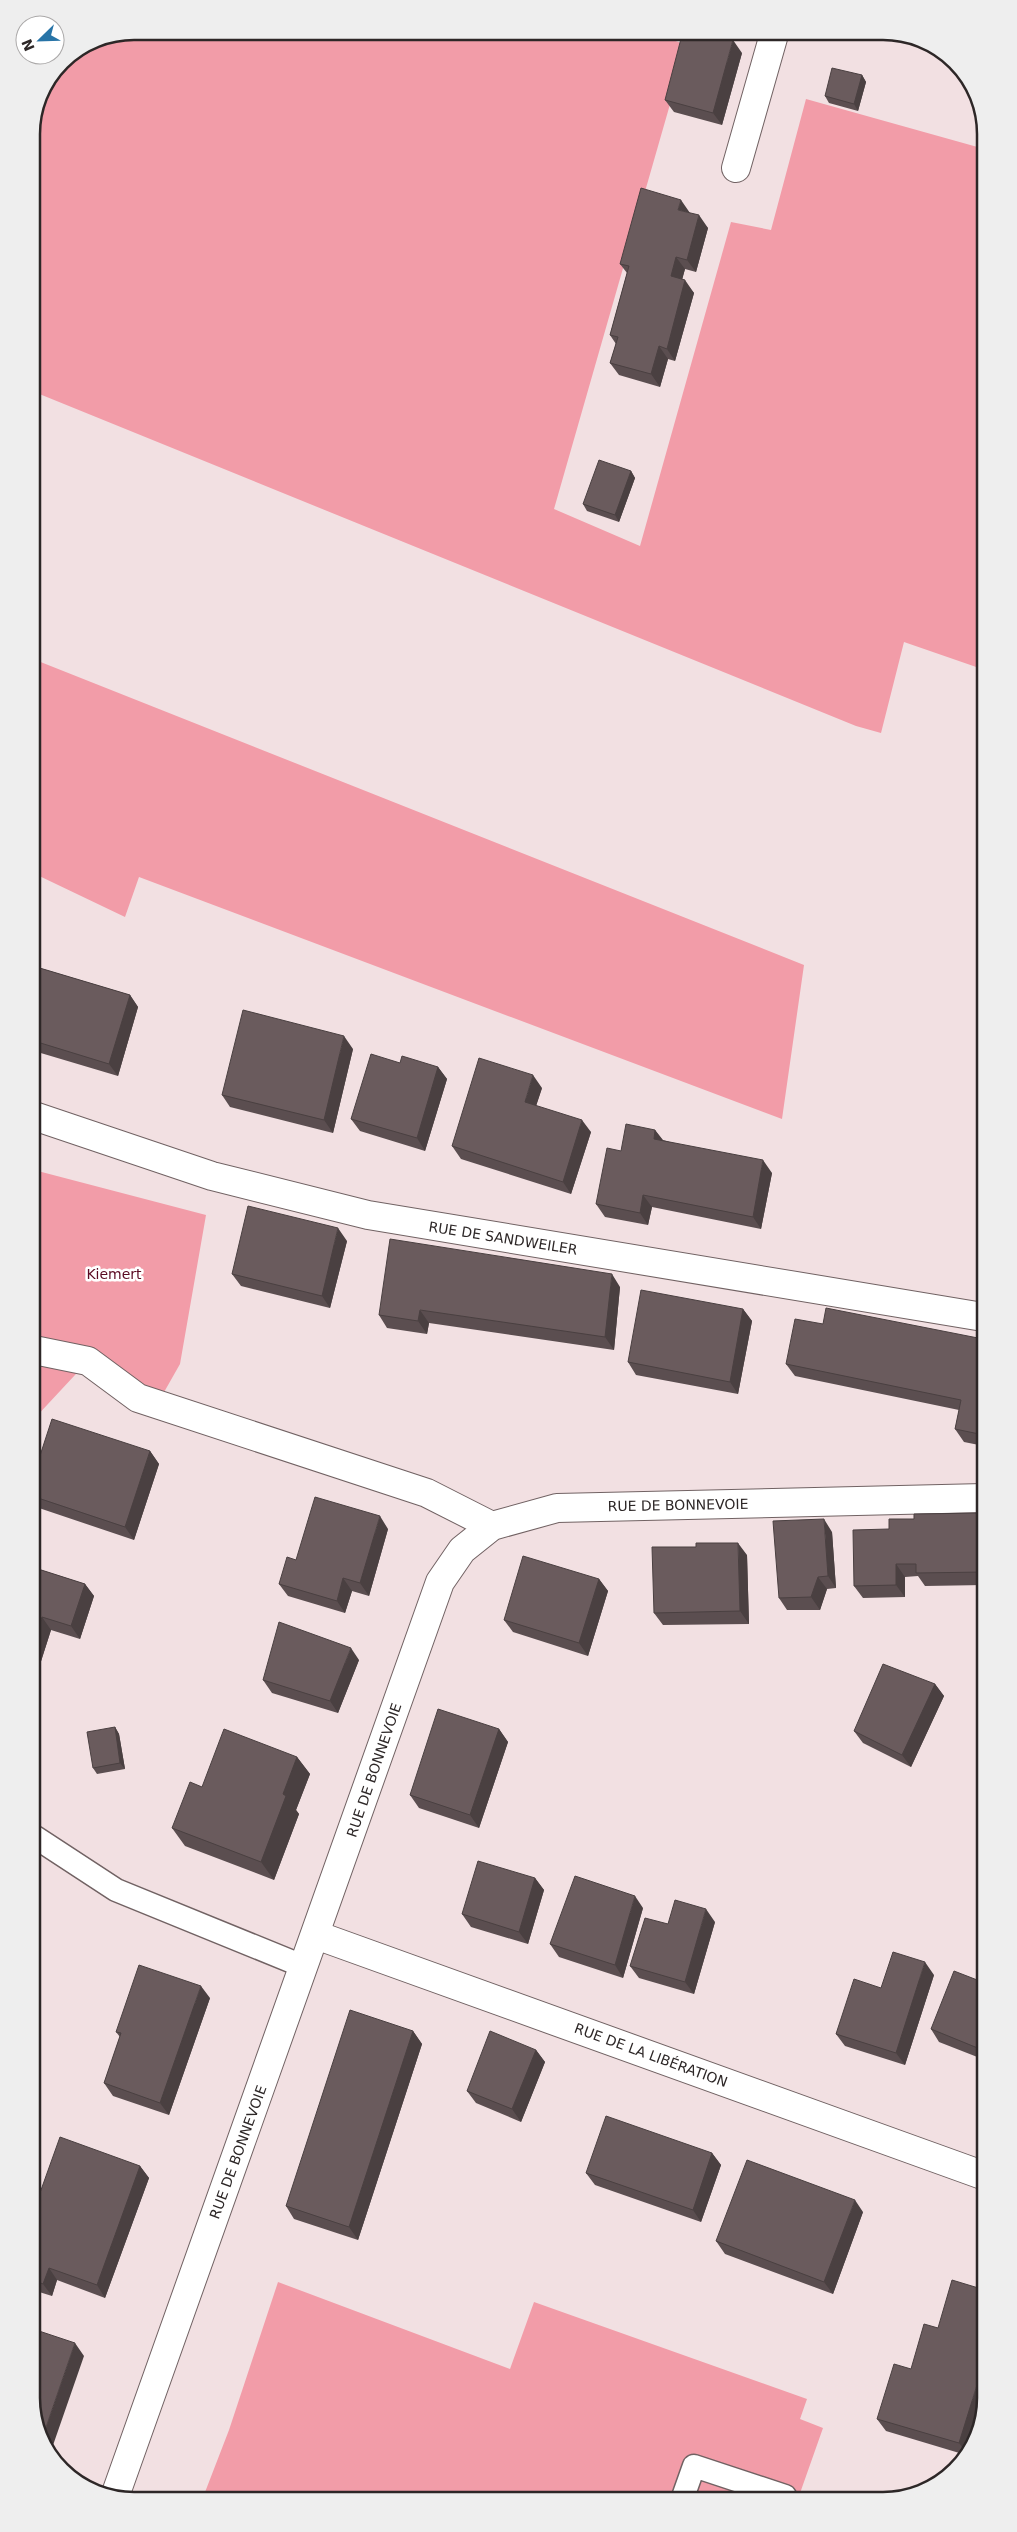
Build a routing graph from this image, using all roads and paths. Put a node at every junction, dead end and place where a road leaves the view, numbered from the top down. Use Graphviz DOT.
graph roads {
  1 [pos="773,40"];
  2 [pos="736,168"];
  3 [pos="40,1118"];
  4 [pos="977,1316"];
  5 [pos="40,1351"];
  6 [pos="977,1498"];
  7 [pos="492,1526"];
  8 [pos="40,1840"];
  9 [pos="316,1935"];
  10 [pos="305,1967"];
  11 [pos="977,2173"];
  12 [pos="117,2490"];
  13 [pos="686,2492"];
  14 [pos="773,2492"];
  1 -- 2 [label="main road"];
  3 -- 4 [label="main road, RUE DE SANDWEILER"];
  5 -- 7 [label="main road"];
  6 -- 7 [label="main road, RUE DE BONNEVOIE"];
  7 -- 9 [label="main road, RUE DE BONNEVOIE"];
  8 -- 10 [label="lane"];
  9 -- 10 [label="main road, RUE DE BONNEVOIE"];
  9 -- 11 [label="main road, RUE DE LA LIBÉRATION"];
  10 -- 12 [label="main road, RUE DE BONNEVOIE"];
  13 -- 14 [label="lane"];
}
